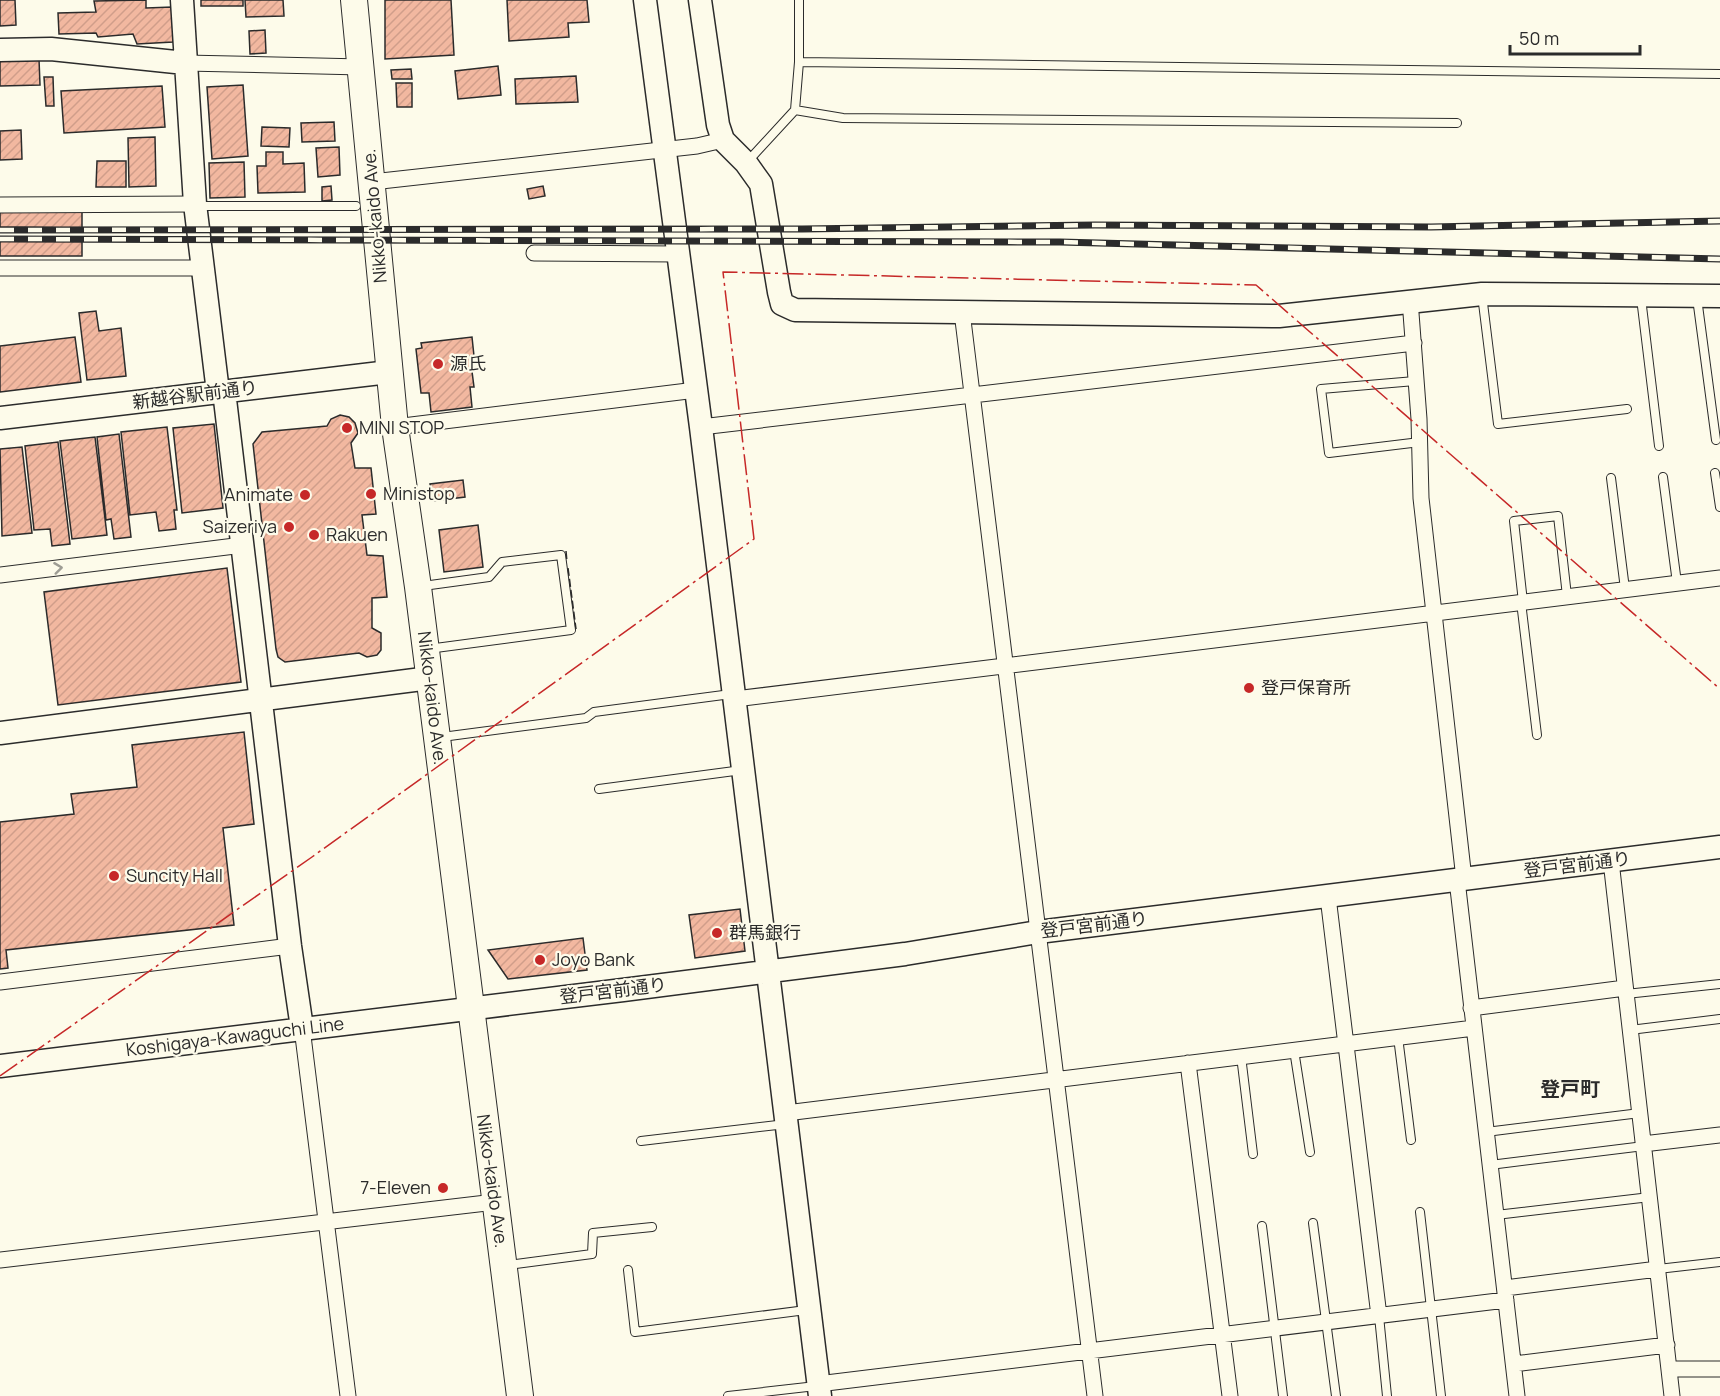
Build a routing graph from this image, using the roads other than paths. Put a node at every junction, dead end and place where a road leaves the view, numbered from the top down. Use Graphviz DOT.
graph roads {
  1 [pos="182,0"];
  2 [pos="354,0"];
  3 [pos="645,0"];
  4 [pos="699,0"];
  5 [pos="799,0"];
  6 [pos="0,50"];
  7 [pos="799,62"];
  8 [pos="185,63"];
  9 [pos="362,68"];
  10 [pos="1720,74"];
  11 [pos="795,110"];
  12 [pos="1457,123"];
  13 [pos="723,140"];
  14 [pos="663,150"];
  15 [pos="746,163"];
  16 [pos="372,182"];
  17 [pos="0,205"];
  18 [pos="195,205"];
  19 [pos="356,206"];
  20 [pos="534,253"];
  21 [pos="678,254"];
  22 [pos="0,268"];
  23 [pos="201,268"];
  24 [pos="1482,294"];
  25 [pos="1641,295"];
  26 [pos="1697,296"];
  27 [pos="1720,296"];
  28 [pos="1410,300"];
  29 [pos="962,312"];
  30 [pos="1414,343"];
  31 [pos="389,372"];
  32 [pos="1415,381"];
  33 [pos="696,390"];
  34 [pos="221,391"];
  35 [pos="972,395"];
  36 [pos="1627,409"];
  37 [pos="0,418"];
  38 [pos="395,427"];
  39 [pos="701,427"];
  40 [pos="1716,440"];
  41 [pos="1420,442"];
  42 [pos="1659,446"];
  43 [pos="1715,472"];
  44 [pos="1611,477"];
  45 [pos="1664,477"];
  46 [pos="1720,507"];
  47 [pos="243,545"];
  48 [pos="0,575"];
  49 [pos="1720,578"];
  50 [pos="1677,583"];
  51 [pos="418,587"];
  52 [pos="1625,589"];
  53 [pos="1567,596"];
  54 [pos="1522,602"];
  55 [pos="1432,613"];
  56 [pos="426,649"];
  57 [pos="1005,666"];
  58 [pos="430,678"];
  59 [pos="734,697"];
  60 [pos="260,699"];
  61 [pos="0,733"];
  62 [pos="1537,735"];
  63 [pos="437,737"];
  64 [pos="743,770"];
  65 [pos="599,789"];
  66 [pos="1720,847"];
  67 [pos="1611,861"];
  68 [pos="1461,880"];
  69 [pos="1328,897"];
  70 [pos="1038,932"];
  71 [pos="290,946"];
  72 [pos="767,971"];
  73 [pos="0,982"];
  74 [pos="1720,984"];
  75 [pos="1626,991"];
  76 [pos="1471,1008"];
  77 [pos="470,1009"];
  78 [pos="1720,1020"];
  79 [pos="302,1028"];
  80 [pos="1474,1028"];
  81 [pos="1630,1030"];
  82 [pos="1398,1037"];
  83 [pos="1346,1044"];
  84 [pos="1294,1050"];
  85 [pos="1241,1056"];
  86 [pos="1188,1063"];
  87 [pos="0,1066"];
  88 [pos="1056,1079"];
  89 [pos="1640,1113"];
  90 [pos="786,1118"];
  91 [pos="1486,1132"];
  92 [pos="1720,1135"];
  93 [pos="1411,1140"];
  94 [pos="641,1141"];
  95 [pos="1643,1145"];
  96 [pos="1310,1152"];
  97 [pos="1253,1154"];
  98 [pos="1490,1166"];
  99 [pos="1650,1197"];
  100 [pos="495,1202"];
  101 [pos="1420,1212"];
  102 [pos="1496,1215"];
  103 [pos="327,1222"];
  104 [pos="1313,1223"];
  105 [pos="1262,1226"];
  106 [pos="652,1227"];
  107 [pos="0,1260"];
  108 [pos="1720,1262"];
  109 [pos="503,1265"];
  110 [pos="1658,1269"];
  111 [pos="628,1270"];
  112 [pos="1505,1294"];
  113 [pos="809,1310"];
  114 [pos="1431,1310"];
  115 [pos="1379,1316"];
  116 [pos="1327,1322"];
  117 [pos="1275,1328"];
  118 [pos="1223,1335"];
  119 [pos="1666,1345"];
  120 [pos="1089,1351"];
  121 [pos="1514,1365"];
  122 [pos="1669,1369"];
  123 [pos="1720,1369"];
  124 [pos="819,1389"];
  125 [pos="348,1396"];
  126 [pos="520,1396"];
  127 [pos="728,1396"];
  128 [pos="1095,1396"];
  129 [pos="1230,1396"];
  130 [pos="1283,1396"];
  131 [pos="1336,1396"];
  132 [pos="1387,1396"];
  133 [pos="1441,1396"];
  134 [pos="1517,1396"];
  135 [pos="1672,1396"];
  1 -- 8 [label="street"];
  2 -- 9 [label="main road, Nikko-kaido Ave."];
  3 -- 14 [label="street"];
  4 -- 13 [label="street"];
  5 -- 7 [label="lane"];
  6 -- 8 [label="street"];
  7 -- 10 [label="lane"];
  7 -- 11 [label="lane"];
  8 -- 9 [label="street"];
  8 -- 18 [label="street"];
  9 -- 16 [label="main road, Nikko-kaido Ave."];
  11 -- 12 [label="lane"];
  11 -- 15 [label="lane"];
  13 -- 14 [label="street"];
  13 -- 15 [label="street"];
  14 -- 16 [label="street"];
  14 -- 21 [label="street"];
  15 -- 29 [label="street"];
  16 -- 31 [label="main road, Nikko-kaido Ave."];
  17 -- 18 [label="street"];
  18 -- 19 [label="lane"];
  18 -- 23 [label="street"];
  20 -- 21 [label="street"];
  21 -- 33 [label="street"];
  22 -- 23 [label="street"];
  23 -- 34 [label="street"];
  24 -- 25 [label="street"];
  24 -- 28 [label="street"];
  24 -- 36 [label="lane"];
  25 -- 26 [label="street"];
  25 -- 42 [label="lane"];
  26 -- 27 [label="street"];
  26 -- 40 [label="lane"];
  28 -- 29 [label="street"];
  28 -- 30 [label="street"];
  29 -- 35 [label="street"];
  30 -- 32 [label="street"];
  30 -- 35 [label="street"];
  31 -- 34 [label="street, 新越谷駅前通り"];
  31 -- 38 [label="main road, Nikko-kaido Ave."];
  32 -- 41 [label="street"];
  32 -- 41 [label="lane"];
  33 -- 38 [label="street"];
  33 -- 39 [label="street"];
  34 -- 37 [label="street, 新越谷駅前通り"];
  34 -- 47 [label="street"];
  35 -- 39 [label="street"];
  35 -- 57 [label="street"];
  38 -- 51 [label="main road, Nikko-kaido Ave."];
  39 -- 59 [label="street"];
  41 -- 55 [label="street"];
  43 -- 46 [label="lane"];
  44 -- 52 [label="lane"];
  45 -- 50 [label="lane"];
  48 -- 47 [label="street, one-way"];
  47 -- 60 [label="street"];
  49 -- 50 [label="street"];
  50 -- 52 [label="street"];
  51 -- 56 [label="main road, Nikko-kaido Ave."];
  51 -- 56 [label="lane"];
  52 -- 53 [label="street"];
  53 -- 54 [label="street"];
  53 -- 54 [label="lane"];
  54 -- 55 [label="street"];
  54 -- 62 [label="lane"];
  55 -- 57 [label="street"];
  55 -- 68 [label="street"];
  56 -- 58 [label="main road, Nikko-kaido Ave."];
  57 -- 59 [label="street"];
  57 -- 70 [label="street"];
  58 -- 60 [label="street"];
  58 -- 63 [label="main road, Nikko-kaido Ave."];
  59 -- 63 [label="lane"];
  59 -- 64 [label="street"];
  60 -- 61 [label="street"];
  60 -- 71 [label="street"];
  63 -- 77 [label="main road, Nikko-kaido Ave."];
  64 -- 65 [label="lane"];
  64 -- 72 [label="street"];
  66 -- 67 [label="street, 登戸宮前通り"];
  67 -- 68 [label="street, 登戸宮前通り"];
  67 -- 75 [label="street"];
  68 -- 69 [label="street, 登戸宮前通り"];
  68 -- 76 [label="street"];
  69 -- 70 [label="street, 登戸宮前通り"];
  69 -- 83 [label="street"];
  70 -- 72 [label="street, 登戸宮前通り"];
  70 -- 88 [label="street"];
  71 -- 73 [label="street"];
  71 -- 79 [label="street"];
  72 -- 77 [label="street, 登戸宮前通り"];
  72 -- 90 [label="street"];
  74 -- 75 [label="lane"];
  75 -- 76 [label="street"];
  75 -- 81 [label="street"];
  76 -- 80 [label="street"];
  77 -- 79 [label="street, Koshigaya-Kawaguchi Line"];
  77 -- 100 [label="main road, Nikko-kaido Ave."];
  78 -- 81 [label="lane"];
  79 -- 87 [label="street, Koshigaya-Kawaguchi Line"];
  79 -- 103 [label="street"];
  80 -- 82 [label="street"];
  80 -- 91 [label="street"];
  81 -- 89 [label="street"];
  82 -- 83 [label="street"];
  82 -- 93 [label="lane"];
  83 -- 84 [label="street"];
  83 -- 115 [label="street"];
  84 -- 85 [label="street"];
  84 -- 96 [label="lane"];
  85 -- 86 [label="street"];
  85 -- 97 [label="lane"];
  86 -- 88 [label="street"];
  86 -- 118 [label="street"];
  88 -- 90 [label="street"];
  88 -- 120 [label="street"];
  89 -- 91 [label="lane"];
  89 -- 95 [label="street"];
  90 -- 94 [label="lane"];
  90 -- 113 [label="street"];
  91 -- 98 [label="street"];
  92 -- 95 [label="street"];
  95 -- 98 [label="lane"];
  95 -- 99 [label="street"];
  98 -- 102 [label="street"];
  99 -- 102 [label="lane"];
  99 -- 110 [label="street"];
  100 -- 103 [label="street"];
  100 -- 109 [label="main road, Nikko-kaido Ave."];
  101 -- 114 [label="lane"];
  102 -- 112 [label="street"];
  103 -- 107 [label="street"];
  103 -- 125 [label="street"];
  104 -- 116 [label="lane"];
  105 -- 117 [label="lane"];
  106 -- 109 [label="lane"];
  108 -- 110 [label="lane"];
  109 -- 126 [label="main road, Nikko-kaido Ave."];
  110 -- 112 [label="street"];
  110 -- 119 [label="street"];
  111 -- 113 [label="lane"];
  112 -- 114 [label="street"];
  112 -- 121 [label="street"];
  113 -- 124 [label="street"];
  114 -- 115 [label="street"];
  114 -- 133 [label="lane"];
  115 -- 116 [label="street"];
  115 -- 132 [label="lane"];
  116 -- 117 [label="street"];
  116 -- 131 [label="lane"];
  117 -- 118 [label="street"];
  117 -- 130 [label="lane"];
  118 -- 120 [label="street"];
  118 -- 129 [label="street"];
  119 -- 121 [label="street"];
  119 -- 122 [label="street"];
  120 -- 124 [label="street"];
  120 -- 128 [label="street"];
  121 -- 134 [label="street"];
  122 -- 123 [label="street"];
  122 -- 135 [label="street"];
  124 -- 127 [label="lane"];
}
